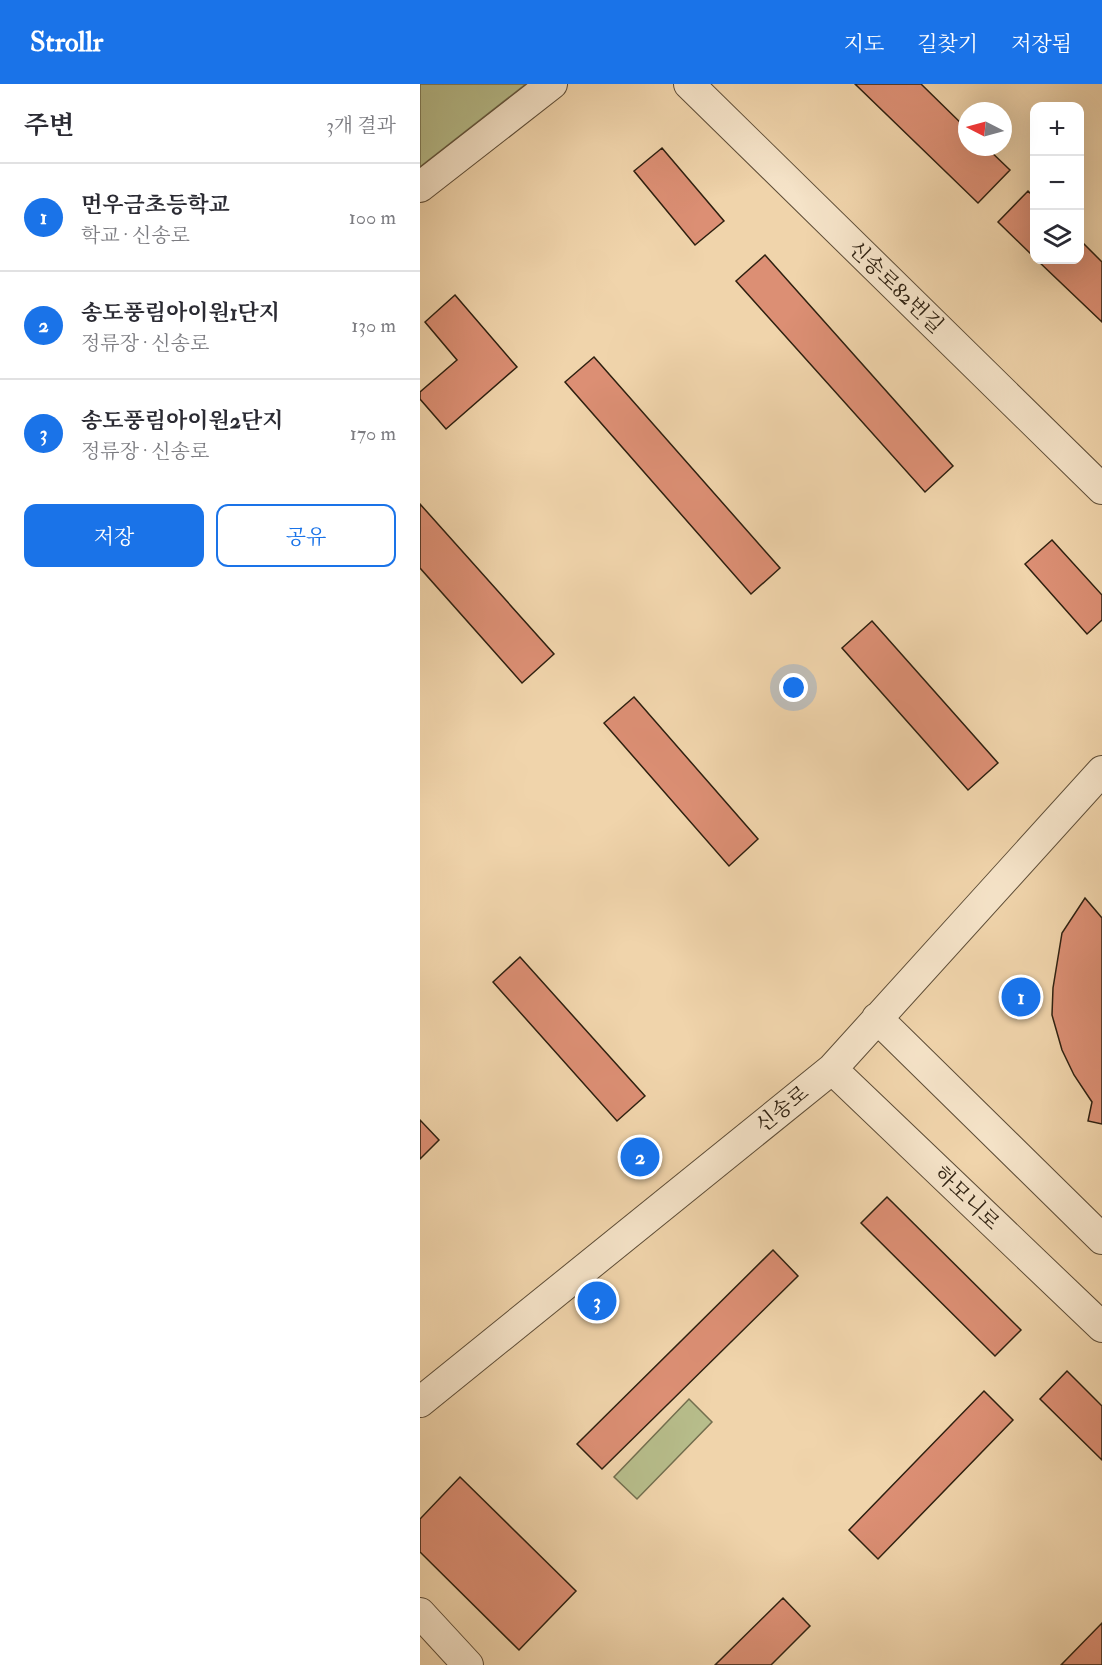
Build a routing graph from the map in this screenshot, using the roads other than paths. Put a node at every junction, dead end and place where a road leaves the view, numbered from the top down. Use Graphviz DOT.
graph roads {
  1 [pos="552,84"];
  2 [pos="689,84"];
  3 [pos="420,187"];
  4 [pos="1102,489"];
  5 [pos="1102,771"];
  6 [pos="877,1018"];
  7 [pos="832,1069"];
  8 [pos="1102,1239"];
  9 [pos="1102,1327"];
  10 [pos="420,1402"];
  11 [pos="420,1613"];
  12 [pos="468,1665"];
  1 -- 3 [label="street"];
  2 -- 4 [label="street, 신송로82번길"];
  5 -- 6 [label="street, 신송로"];
  6 -- 7 [label="street, 신송로"];
  6 -- 8 [label="street"];
  7 -- 9 [label="street, 하모니로"];
  7 -- 10 [label="street, 신송로"];
  11 -- 12 [label="street"];
}
